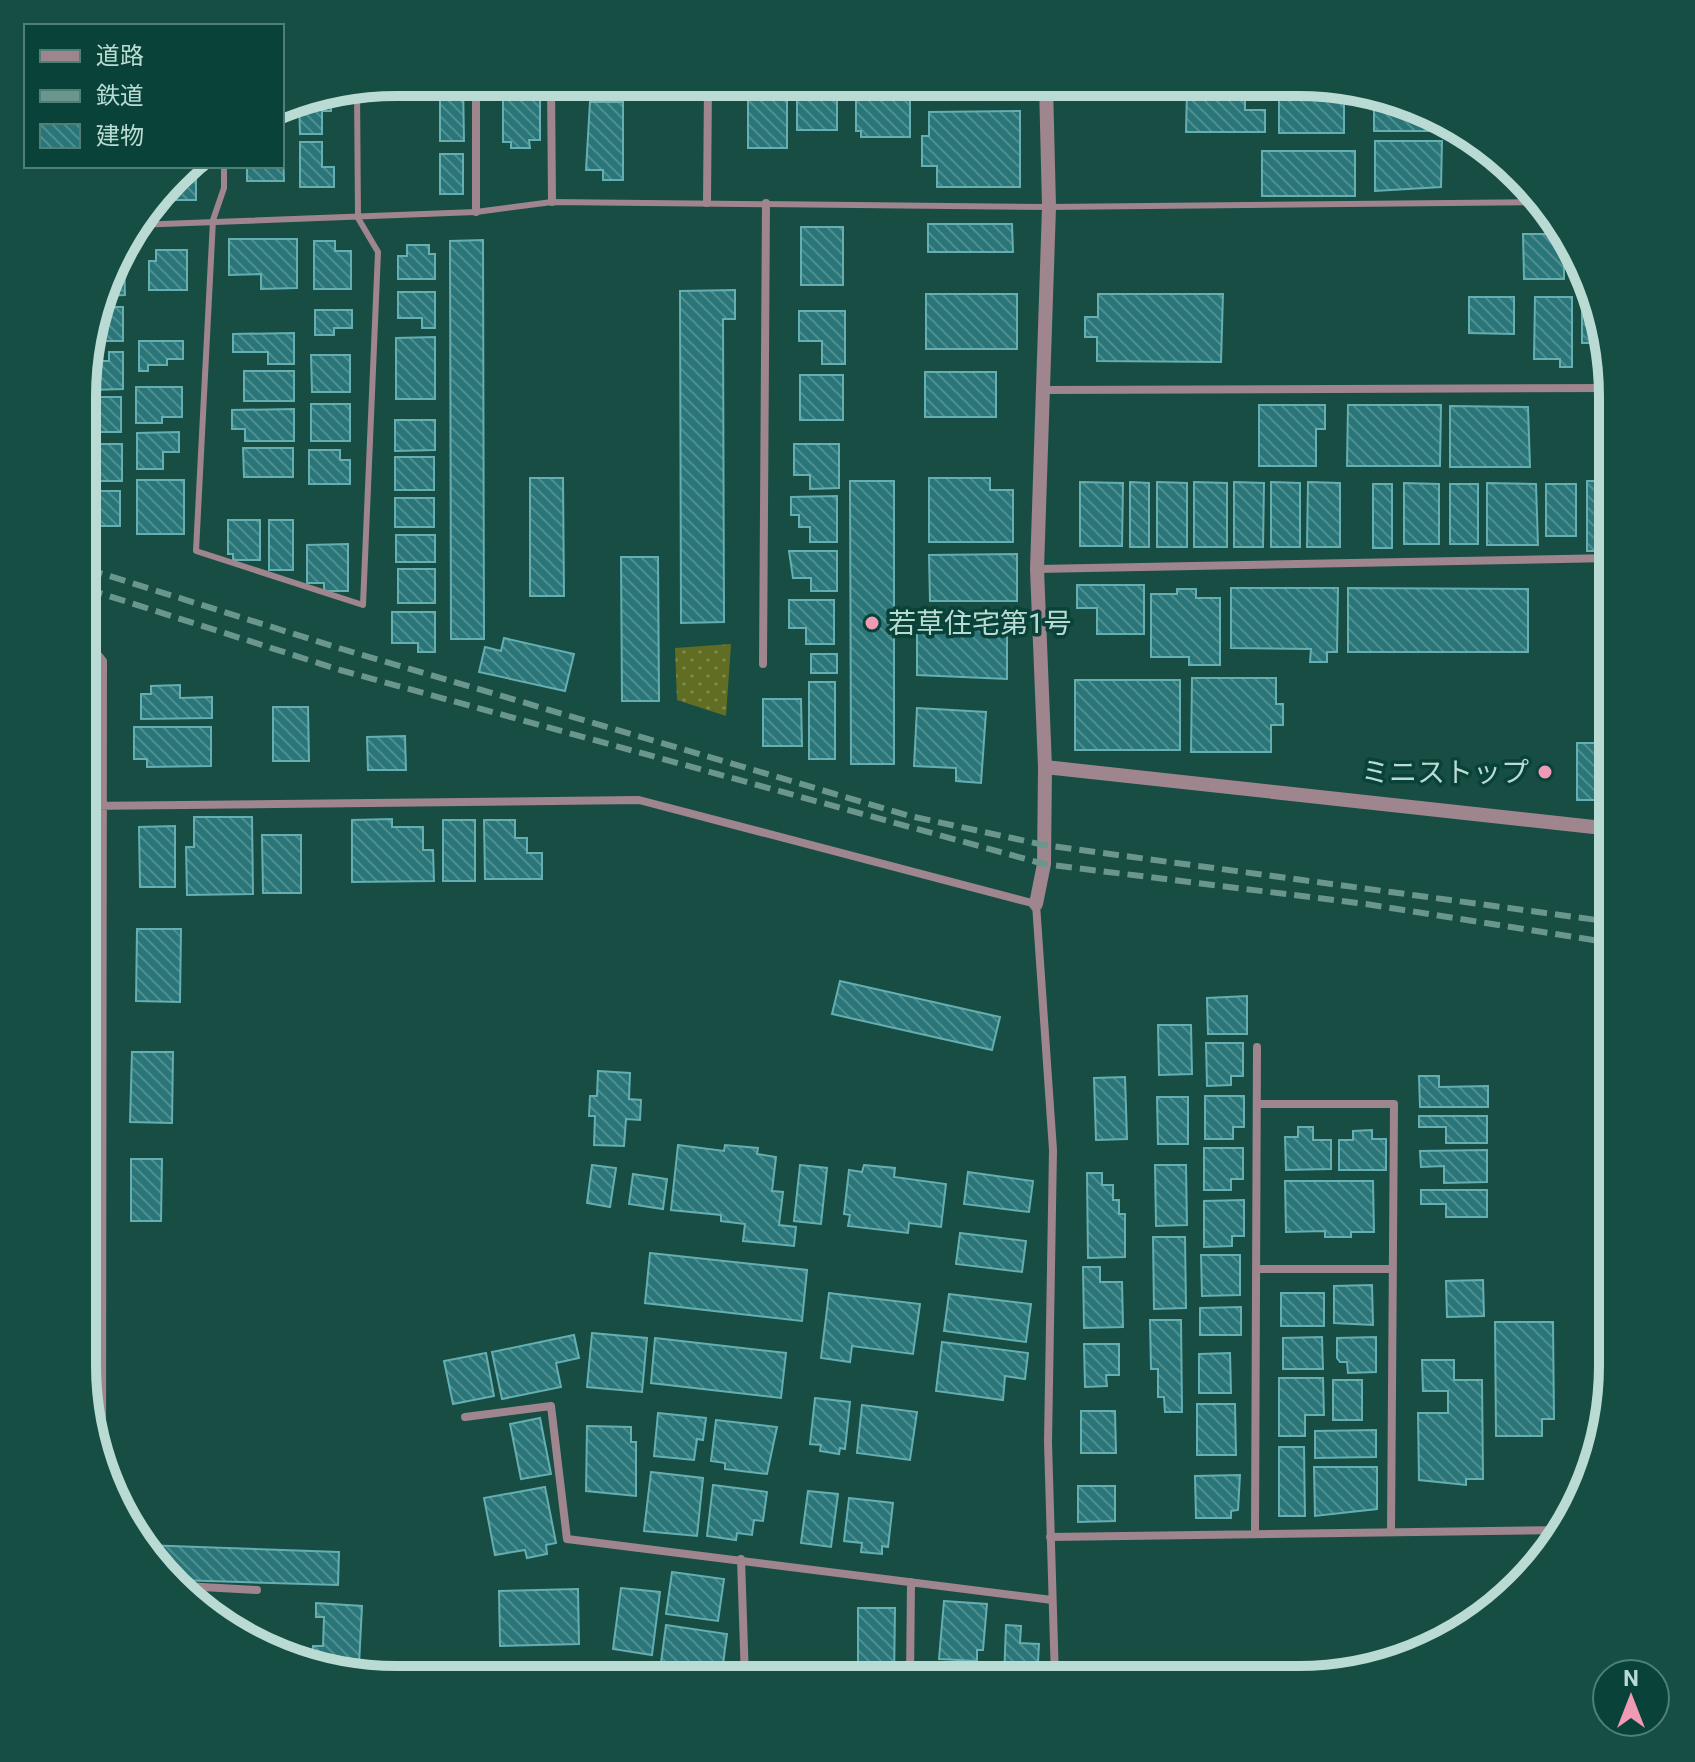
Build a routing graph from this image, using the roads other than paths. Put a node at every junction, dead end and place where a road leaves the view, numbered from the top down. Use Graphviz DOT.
graph roads {
  1 [pos="476,96"];
  2 [pos="551,96"];
  3 [pos="708,96"];
  4 [pos="1046,96"];
  5 [pos="357,99"];
  6 [pos="224,168"];
  7 [pos="552,202"];
  8 [pos="1527,202"];
  9 [pos="707,203"];
  10 [pos="766,203"];
  11 [pos="1049,207"];
  12 [pos="476,212"];
  13 [pos="358,218"];
  14 [pos="213,220"];
  15 [pos="151,224"];
  16 [pos="1599,388"];
  17 [pos="1044,390"];
  18 [pos="1599,558"];
  19 [pos="1037,569"];
  20 [pos="96,652"];
  21 [pos="763,664"];
  22 [pos="1045,767"];
  23 [pos="96,806"];
  24 [pos="101,806"];
  25 [pos="1599,828"];
  26 [pos="1036,904"];
  27 [pos="1257,1047"];
  28 [pos="1257,1104"];
  29 [pos="1256,1269"];
  30 [pos="1393,1269"];
  31 [pos="465,1417"];
  32 [pos="102,1424"];
  33 [pos="1549,1530"];
  34 [pos="1391,1532"];
  35 [pos="1255,1534"];
  36 [pos="1050,1537"];
  37 [pos="741,1559"];
  38 [pos="911,1582"];
  39 [pos="193,1587"];
  40 [pos="257,1590"];
  41 [pos="1052,1600"];
  42 [pos="745,1666"];
  43 [pos="910,1666"];
  44 [pos="1055,1666"];
  1 -- 12 [label="street"];
  2 -- 7 [label="street"];
  3 -- 9 [label="street"];
  4 -- 11 [label="street"];
  5 -- 13 [label="lane"];
  6 -- 14 [label="lane"];
  7 -- 9 [label="lane"];
  7 -- 12 [label="lane"];
  8 -- 11 [label="lane"];
  9 -- 10 [label="lane"];
  10 -- 11 [label="lane"];
  10 -- 21 [label="street"];
  11 -- 17 [label="street"];
  12 -- 13 [label="lane"];
  13 -- 14 [label="lane"];
  13 -- 14 [label="lane"];
  14 -- 15 [label="lane"];
  16 -- 17 [label="street"];
  17 -- 19 [label="street"];
  18 -- 19 [label="street"];
  19 -- 22 [label="street"];
  20 -- 24 [label="street"];
  22 -- 25 [label="street"];
  22 -- 26 [label="street"];
  23 -- 24 [label="street"];
  24 -- 26 [label="street"];
  24 -- 32 [label="street"];
  26 -- 36 [label="street"];
  27 -- 28 [label="street"];
  28 -- 29 [label="street"];
  28 -- 30 [label="street"];
  29 -- 30 [label="street"];
  29 -- 35 [label="street"];
  30 -- 34 [label="street"];
  31 -- 37 [label="street"];
  33 -- 34 [label="street"];
  34 -- 35 [label="street"];
  35 -- 36 [label="street"];
  36 -- 41 [label="street"];
  37 -- 38 [label="street"];
  37 -- 42 [label="street"];
  38 -- 41 [label="street"];
  38 -- 43 [label="street"];
  39 -- 40 [label="street"];
  41 -- 44 [label="street"];
}
